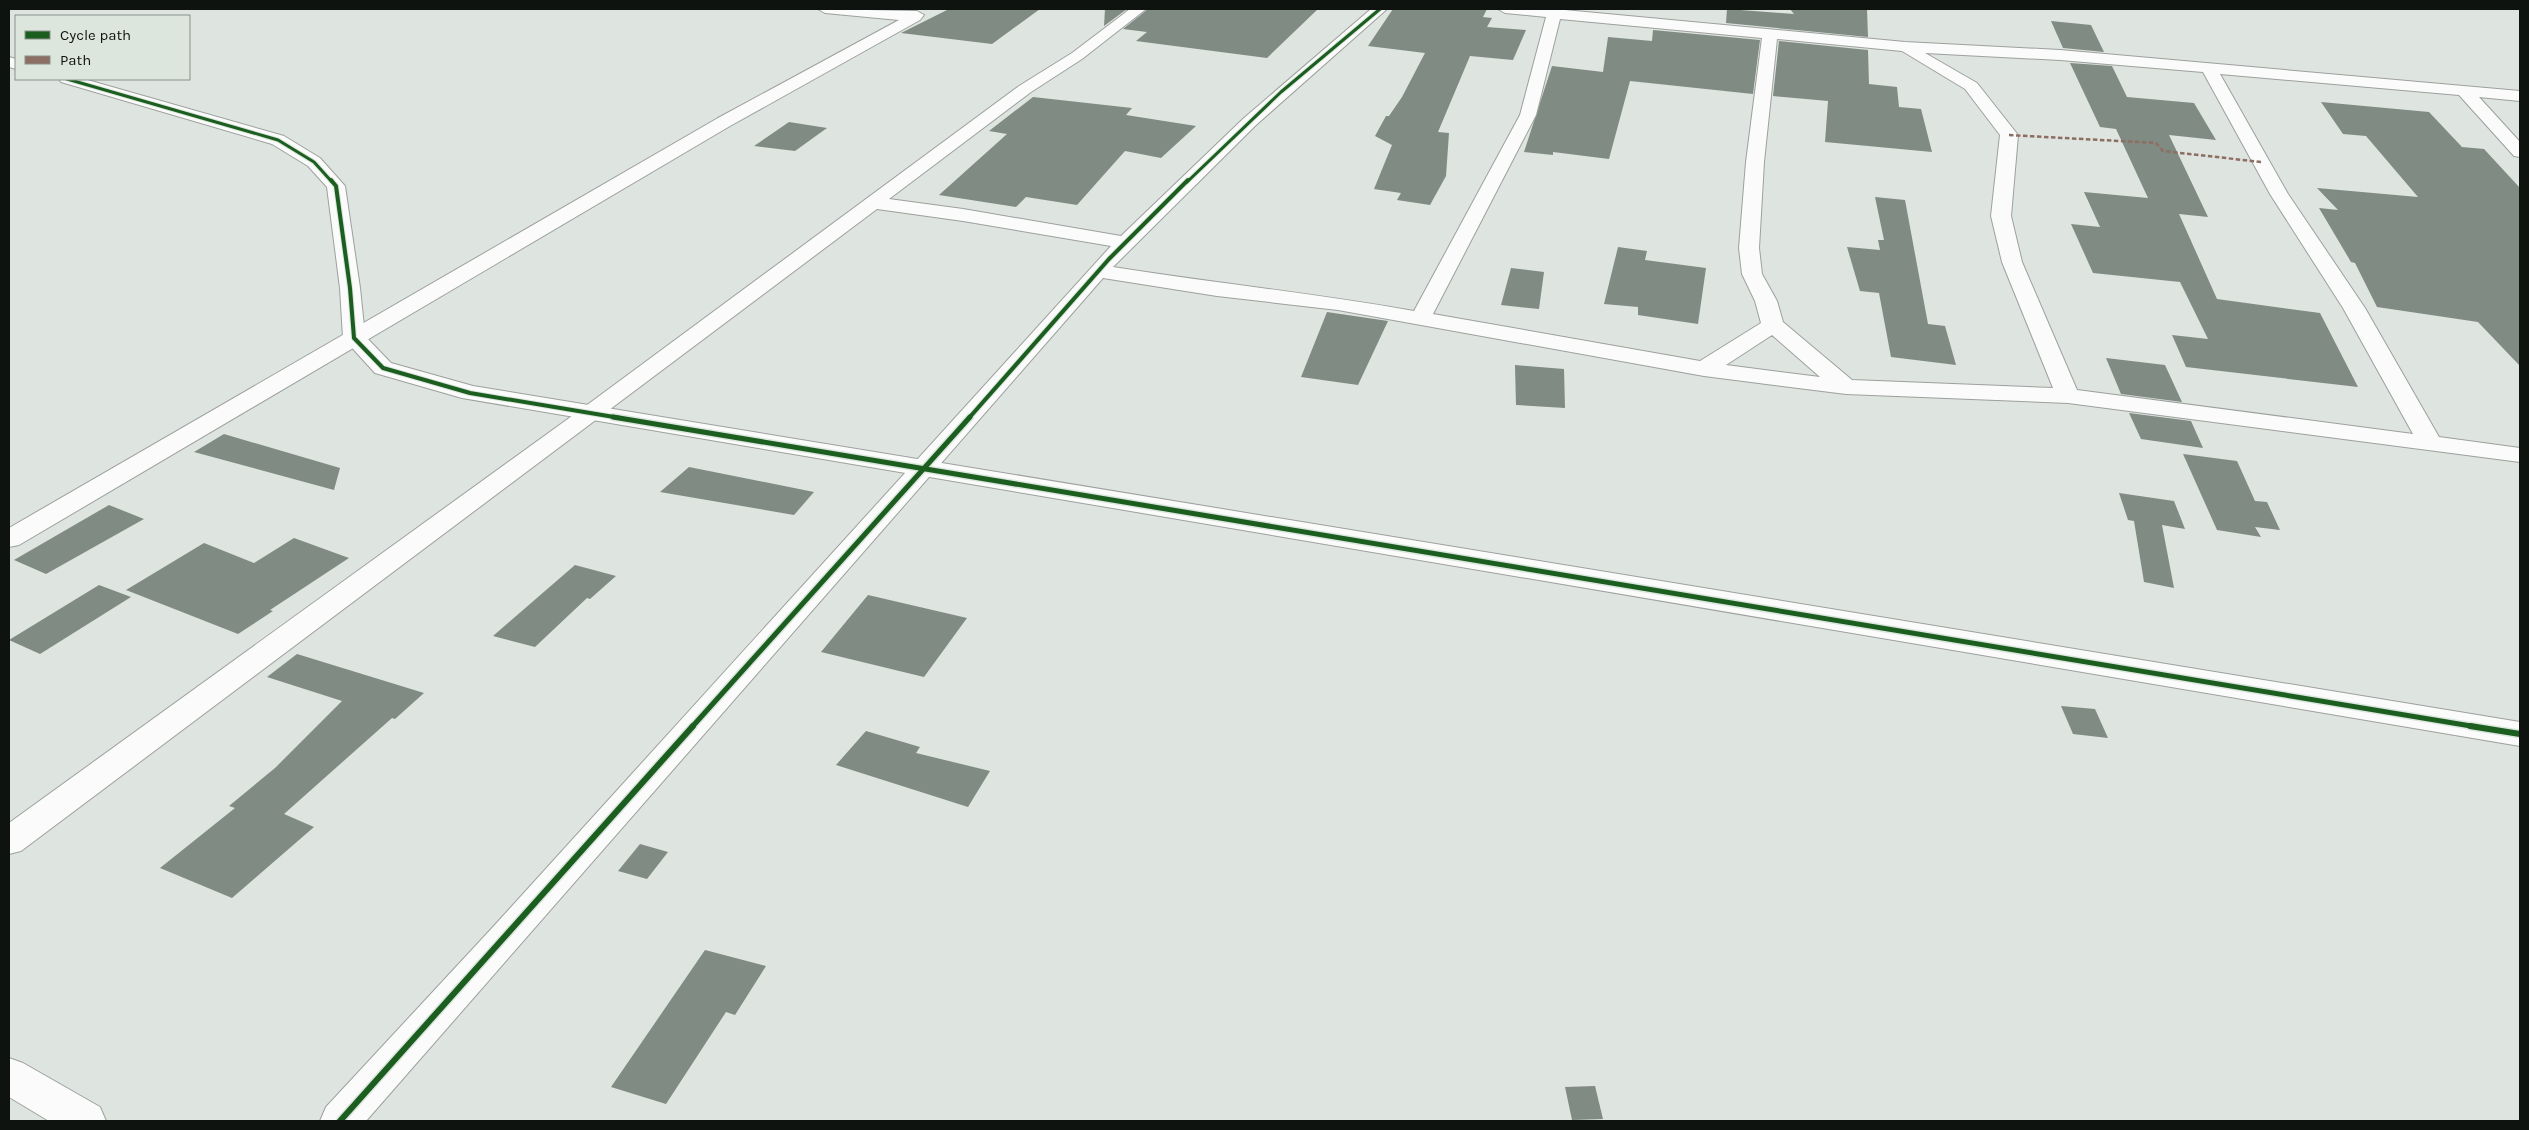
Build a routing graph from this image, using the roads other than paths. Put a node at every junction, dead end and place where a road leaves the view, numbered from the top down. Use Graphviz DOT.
graph roads {
  1 [pos="825,9"];
  2 [pos="1139,9"];
  3 [pos="1380,9"];
  4 [pos="1505,9"];
  5 [pos="922,13"];
  6 [pos="1554,13"];
  7 [pos="1770,34"];
  8 [pos="1905,47"];
  9 [pos="2210,70"];
  10 [pos="70,80"];
  11 [pos="2463,90"];
  12 [pos="2520,96"];
  13 [pos="2520,152"];
  14 [pos="875,202"];
  15 [pos="1125,243"];
  16 [pos="1099,271"];
  17 [pos="1420,319"];
  18 [pos="1773,325"];
  19 [pos="354,338"];
  20 [pos="1704,369"];
  21 [pos="1846,387"];
  22 [pos="2068,396"];
  23 [pos="591,413"];
  24 [pos="2432,444"];
  25 [pos="2520,455"];
  26 [pos="922,468"];
  27 [pos="9,539"];
  28 [pos="2520,734"];
  29 [pos="9,841"];
  30 [pos="9,1076"];
  31 [pos="86,1121"];
  32 [pos="340,1121"];
  1 -- 5 [label="street"];
  2 -- 14 [label="street"];
  3 -- 15 [label="street"];
  4 -- 6 [label="street"];
  5 -- 19 [label="street"];
  6 -- 7 [label="street"];
  6 -- 17 [label="street"];
  7 -- 8 [label="street"];
  7 -- 18 [label="street"];
  8 -- 9 [label="street"];
  8 -- 22 [label="street"];
  9 -- 11 [label="street"];
  9 -- 24 [label="street"];
  10 -- 19 [label="street"];
  11 -- 12 [label="street"];
  11 -- 13 [label="street"];
  14 -- 15 [label="street"];
  14 -- 23 [label="street"];
  15 -- 16 [label="street"];
  16 -- 17 [label="street"];
  16 -- 26 [label="street"];
  17 -- 20 [label="street"];
  18 -- 20 [label="street"];
  18 -- 21 [label="street"];
  19 -- 23 [label="street"];
  19 -- 27 [label="street"];
  20 -- 21 [label="street"];
  21 -- 22 [label="street"];
  22 -- 24 [label="street"];
  23 -- 26 [label="street"];
  23 -- 29 [label="street"];
  24 -- 25 [label="street"];
  26 -- 28 [label="street"];
  26 -- 32 [label="street"];
  30 -- 31 [label="street"];
}
